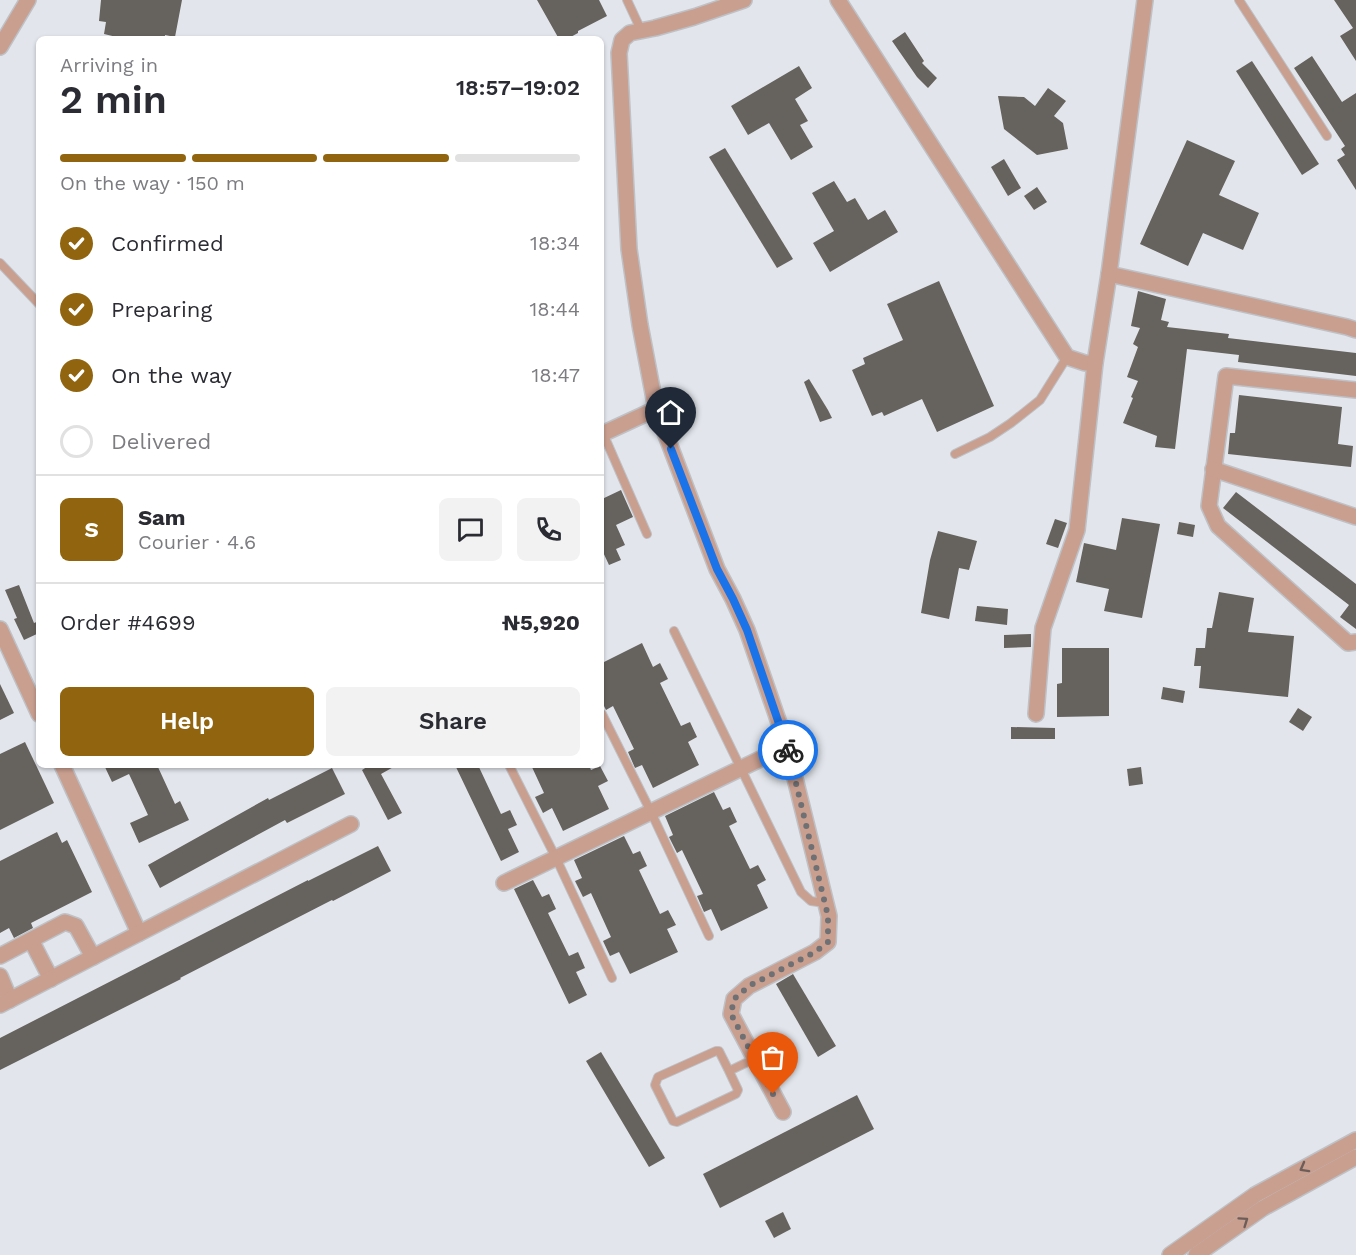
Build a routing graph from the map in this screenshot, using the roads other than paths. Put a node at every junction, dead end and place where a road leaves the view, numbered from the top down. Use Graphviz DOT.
graph roads {
  1 [pos="28,0"];
  2 [pos="627,0"];
  3 [pos="744,0"];
  4 [pos="838,0"];
  5 [pos="1145,0"];
  6 [pos="1239,0"];
  7 [pos="641,30"];
  8 [pos="0,47"];
  9 [pos="1327,136"];
  10 [pos="0,263"];
  11 [pos="1109,274"];
  12 [pos="36,301"];
  13 [pos="1356,330"];
  14 [pos="1067,357"];
  15 [pos="1095,363"];
  16 [pos="1356,390"];
  17 [pos="656,409"];
  18 [pos="604,431"];
  19 [pos="604,437"];
  20 [pos="956,454"];
  21 [pos="1214,469"];
  22 [pos="1356,517"];
  23 [pos="647,534"];
  24 [pos="0,629"];
  25 [pos="674,630"];
  26 [pos="1356,642"];
  27 [pos="36,707"];
  28 [pos="1036,714"];
  29 [pos="604,718"];
  30 [pos="787,746"];
  31 [pos="63,768"];
  32 [pos="511,768"];
  33 [pos="742,768"];
  34 [pos="651,812"];
  35 [pos="351,824"];
  36 [pos="556,858"];
  37 [pos="504,883"];
  38 [pos="825,903"];
  39 [pos="139,933"];
  40 [pos="709,936"];
  41 [pos="30,940"];
  42 [pos="0,956"];
  43 [pos="93,957"];
  44 [pos="0,976"];
  45 [pos="612,978"];
  46 [pos="51,979"];
  47 [pos="5,1003"];
  48 [pos="754,1059"];
  49 [pos="729,1071"];
  50 [pos="783,1112"];
  51 [pos="1356,1140"];
  52 [pos="1356,1156"];
  53 [pos="1170,1255"];
  54 [pos="1196,1255"];
  1 -- 8 [label="street"];
  2 -- 7 [label="lane"];
  3 -- 7 [label="street"];
  4 -- 14 [label="street"];
  5 -- 11 [label="street"];
  6 -- 9 [label="lane"];
  7 -- 17 [label="street"];
  10 -- 12 [label="lane"];
  11 -- 13 [label="street"];
  11 -- 15 [label="street"];
  14 -- 15 [label="street"];
  14 -- 20 [label="lane"];
  15 -- 28 [label="street"];
  16 -- 21 [label="street"];
  17 -- 18 [label="street"];
  17 -- 30 [label="street"];
  19 -- 23 [label="lane"];
  21 -- 22 [label="street"];
  21 -- 26 [label="street"];
  24 -- 27 [label="street"];
  25 -- 33 [label="lane"];
  29 -- 34 [label="lane"];
  30 -- 33 [label="street"];
  30 -- 38 [label="street"];
  31 -- 39 [label="street"];
  32 -- 36 [label="lane"];
  33 -- 34 [label="street"];
  33 -- 38 [label="lane"];
  34 -- 36 [label="street"];
  34 -- 40 [label="lane"];
  35 -- 39 [label="street"];
  36 -- 37 [label="street"];
  36 -- 45 [label="lane"];
  38 -- 48 [label="street"];
  39 -- 43 [label="street"];
  41 -- 42 [label="street"];
  41 -- 43 [label="street"];
  41 -- 46 [label="street"];
  43 -- 46 [label="street"];
  44 -- 47 [label="street"];
  46 -- 47 [label="street"];
  48 -- 49 [label="lane"];
  48 -- 50 [label="street"];
  49 -- 49 [label="lane"];
  51 -- 53 [label="street, one-way"];
  54 -- 52 [label="street, one-way"];
}
